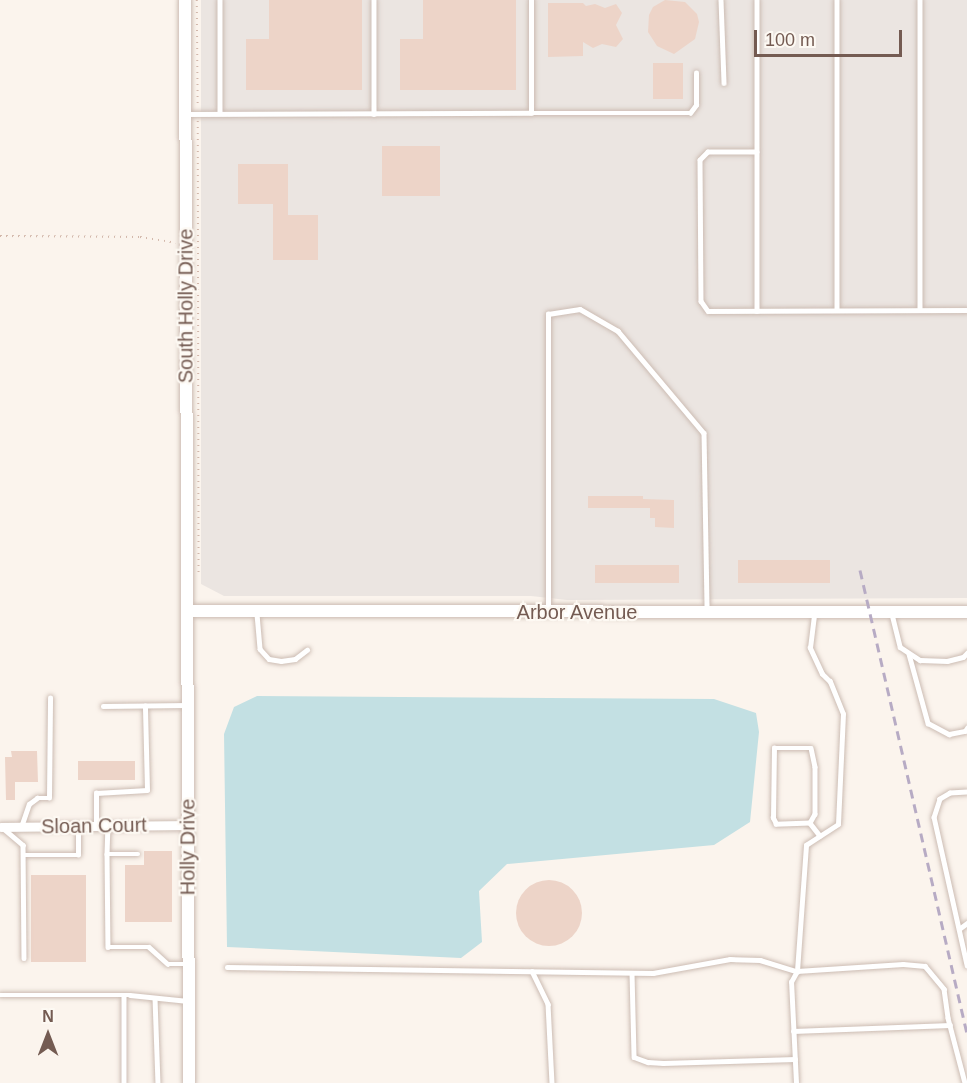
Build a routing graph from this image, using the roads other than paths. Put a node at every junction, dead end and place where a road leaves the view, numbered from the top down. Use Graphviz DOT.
graph roads {
  1 [pos="185,0"];
  2 [pos="220,0"];
  3 [pos="374,0"];
  4 [pos="531,0"];
  5 [pos="721,0"];
  6 [pos="757,0"];
  7 [pos="837,0"];
  8 [pos="920,0"];
  9 [pos="696,73"];
  10 [pos="724,83"];
  11 [pos="220,113"];
  12 [pos="531,113"];
  13 [pos="185,114"];
  14 [pos="374,114"];
  15 [pos="757,152"];
  16 [pos="837,310"];
  17 [pos="920,310"];
  18 [pos="967,310"];
  19 [pos="758,311"];
  20 [pos="187,611"];
  21 [pos="257,611"];
  22 [pos="707,611"];
  23 [pos="814,611"];
  24 [pos="891,611"];
  25 [pos="548,612"];
  26 [pos="967,612"];
  27 [pos="307,650"];
  28 [pos="967,653"];
  29 [pos="909,654"];
  30 [pos="50,698"];
  31 [pos="103,705"];
  32 [pos="146,705"];
  33 [pos="187,705"];
  34 [pos="967,728"];
  35 [pos="967,792"];
  36 [pos="810,823"];
  37 [pos="108,825"];
  38 [pos="188,825"];
  39 [pos="78,826"];
  40 [pos="96,826"];
  41 [pos="0,827"];
  42 [pos="21,827"];
  43 [pos="820,836"];
  44 [pos="107,854"];
  45 [pos="138,854"];
  46 [pos="23,855"];
  47 [pos="967,923"];
  48 [pos="959,929"];
  49 [pos="24,958"];
  50 [pos="188,964"];
  51 [pos="967,965"];
  52 [pos="227,967"];
  53 [pos="532,971"];
  54 [pos="797,971"];
  55 [pos="632,973"];
  56 [pos="0,995"];
  57 [pos="124,995"];
  58 [pos="155,998"];
  59 [pos="188,1001"];
  60 [pos="951,1025"];
  61 [pos="793,1031"];
  62 [pos="795,1059"];
  63 [pos="124,1083"];
  64 [pos="158,1083"];
  65 [pos="189,1083"];
  66 [pos="552,1083"];
  67 [pos="796,1083"];
  68 [pos="965,1083"];
  1 -- 13 [label="street, South Holly Drive"];
  2 -- 11 [label="lane"];
  3 -- 14 [label="lane"];
  4 -- 12 [label="lane"];
  5 -- 10 [label="lane"];
  6 -- 15 [label="lane"];
  7 -- 16 [label="lane"];
  8 -- 17 [label="lane"];
  9 -- 12 [label="lane"];
  11 -- 13 [label="lane"];
  11 -- 14 [label="lane"];
  12 -- 14 [label="lane"];
  13 -- 20 [label="street, South Holly Drive"];
  15 -- 19 [label="lane"];
  15 -- 19 [label="lane"];
  16 -- 17 [label="lane"];
  16 -- 19 [label="lane"];
  17 -- 18 [label="lane"];
  20 -- 21 [label="street, Arbor Avenue"];
  20 -- 33 [label="street, Holly Drive"];
  21 -- 25 [label="street, Arbor Avenue"];
  21 -- 27 [label="lane"];
  22 -- 23 [label="street, Arbor Avenue"];
  22 -- 25 [label="street, Arbor Avenue"];
  22 -- 25 [label="lane"];
  23 -- 24 [label="street, Arbor Avenue"];
  23 -- 43 [label="lane"];
  24 -- 26 [label="street, Arbor Avenue"];
  24 -- 29 [label="lane"];
  28 -- 29 [label="lane"];
  29 -- 34 [label="lane"];
  30 -- 42 [label="lane"];
  31 -- 32 [label="lane"];
  32 -- 33 [label="lane"];
  32 -- 40 [label="lane"];
  33 -- 38 [label="street, Holly Drive"];
  35 -- 48 [label="lane"];
  36 -- 36 [label="lane"];
  36 -- 43 [label="lane"];
  37 -- 38 [label="street, Sloan Court"];
  37 -- 40 [label="street, Sloan Court"];
  37 -- 44 [label="lane"];
  38 -- 50 [label="street, Holly Drive"];
  39 -- 40 [label="street, Sloan Court"];
  39 -- 42 [label="street, Sloan Court"];
  39 -- 46 [label="lane"];
  41 -- 42 [label="street, Sloan Court"];
  41 -- 46 [label="lane"];
  43 -- 54 [label="lane"];
  44 -- 45 [label="lane"];
  44 -- 50 [label="lane"];
  46 -- 49 [label="lane"];
  47 -- 48 [label="lane"];
  48 -- 51 [label="lane"];
  50 -- 59 [label="street, Holly Drive"];
  52 -- 53 [label="lane"];
  53 -- 55 [label="lane"];
  53 -- 66 [label="lane"];
  54 -- 55 [label="lane"];
  54 -- 60 [label="lane"];
  54 -- 61 [label="lane"];
  55 -- 62 [label="lane"];
  56 -- 57 [label="lane"];
  57 -- 58 [label="lane"];
  57 -- 63 [label="lane"];
  58 -- 59 [label="lane"];
  58 -- 64 [label="lane"];
  59 -- 65 [label="street, Holly Drive"];
  60 -- 61 [label="lane"];
  60 -- 68 [label="lane"];
  61 -- 62 [label="lane"];
  62 -- 67 [label="lane"];
}
